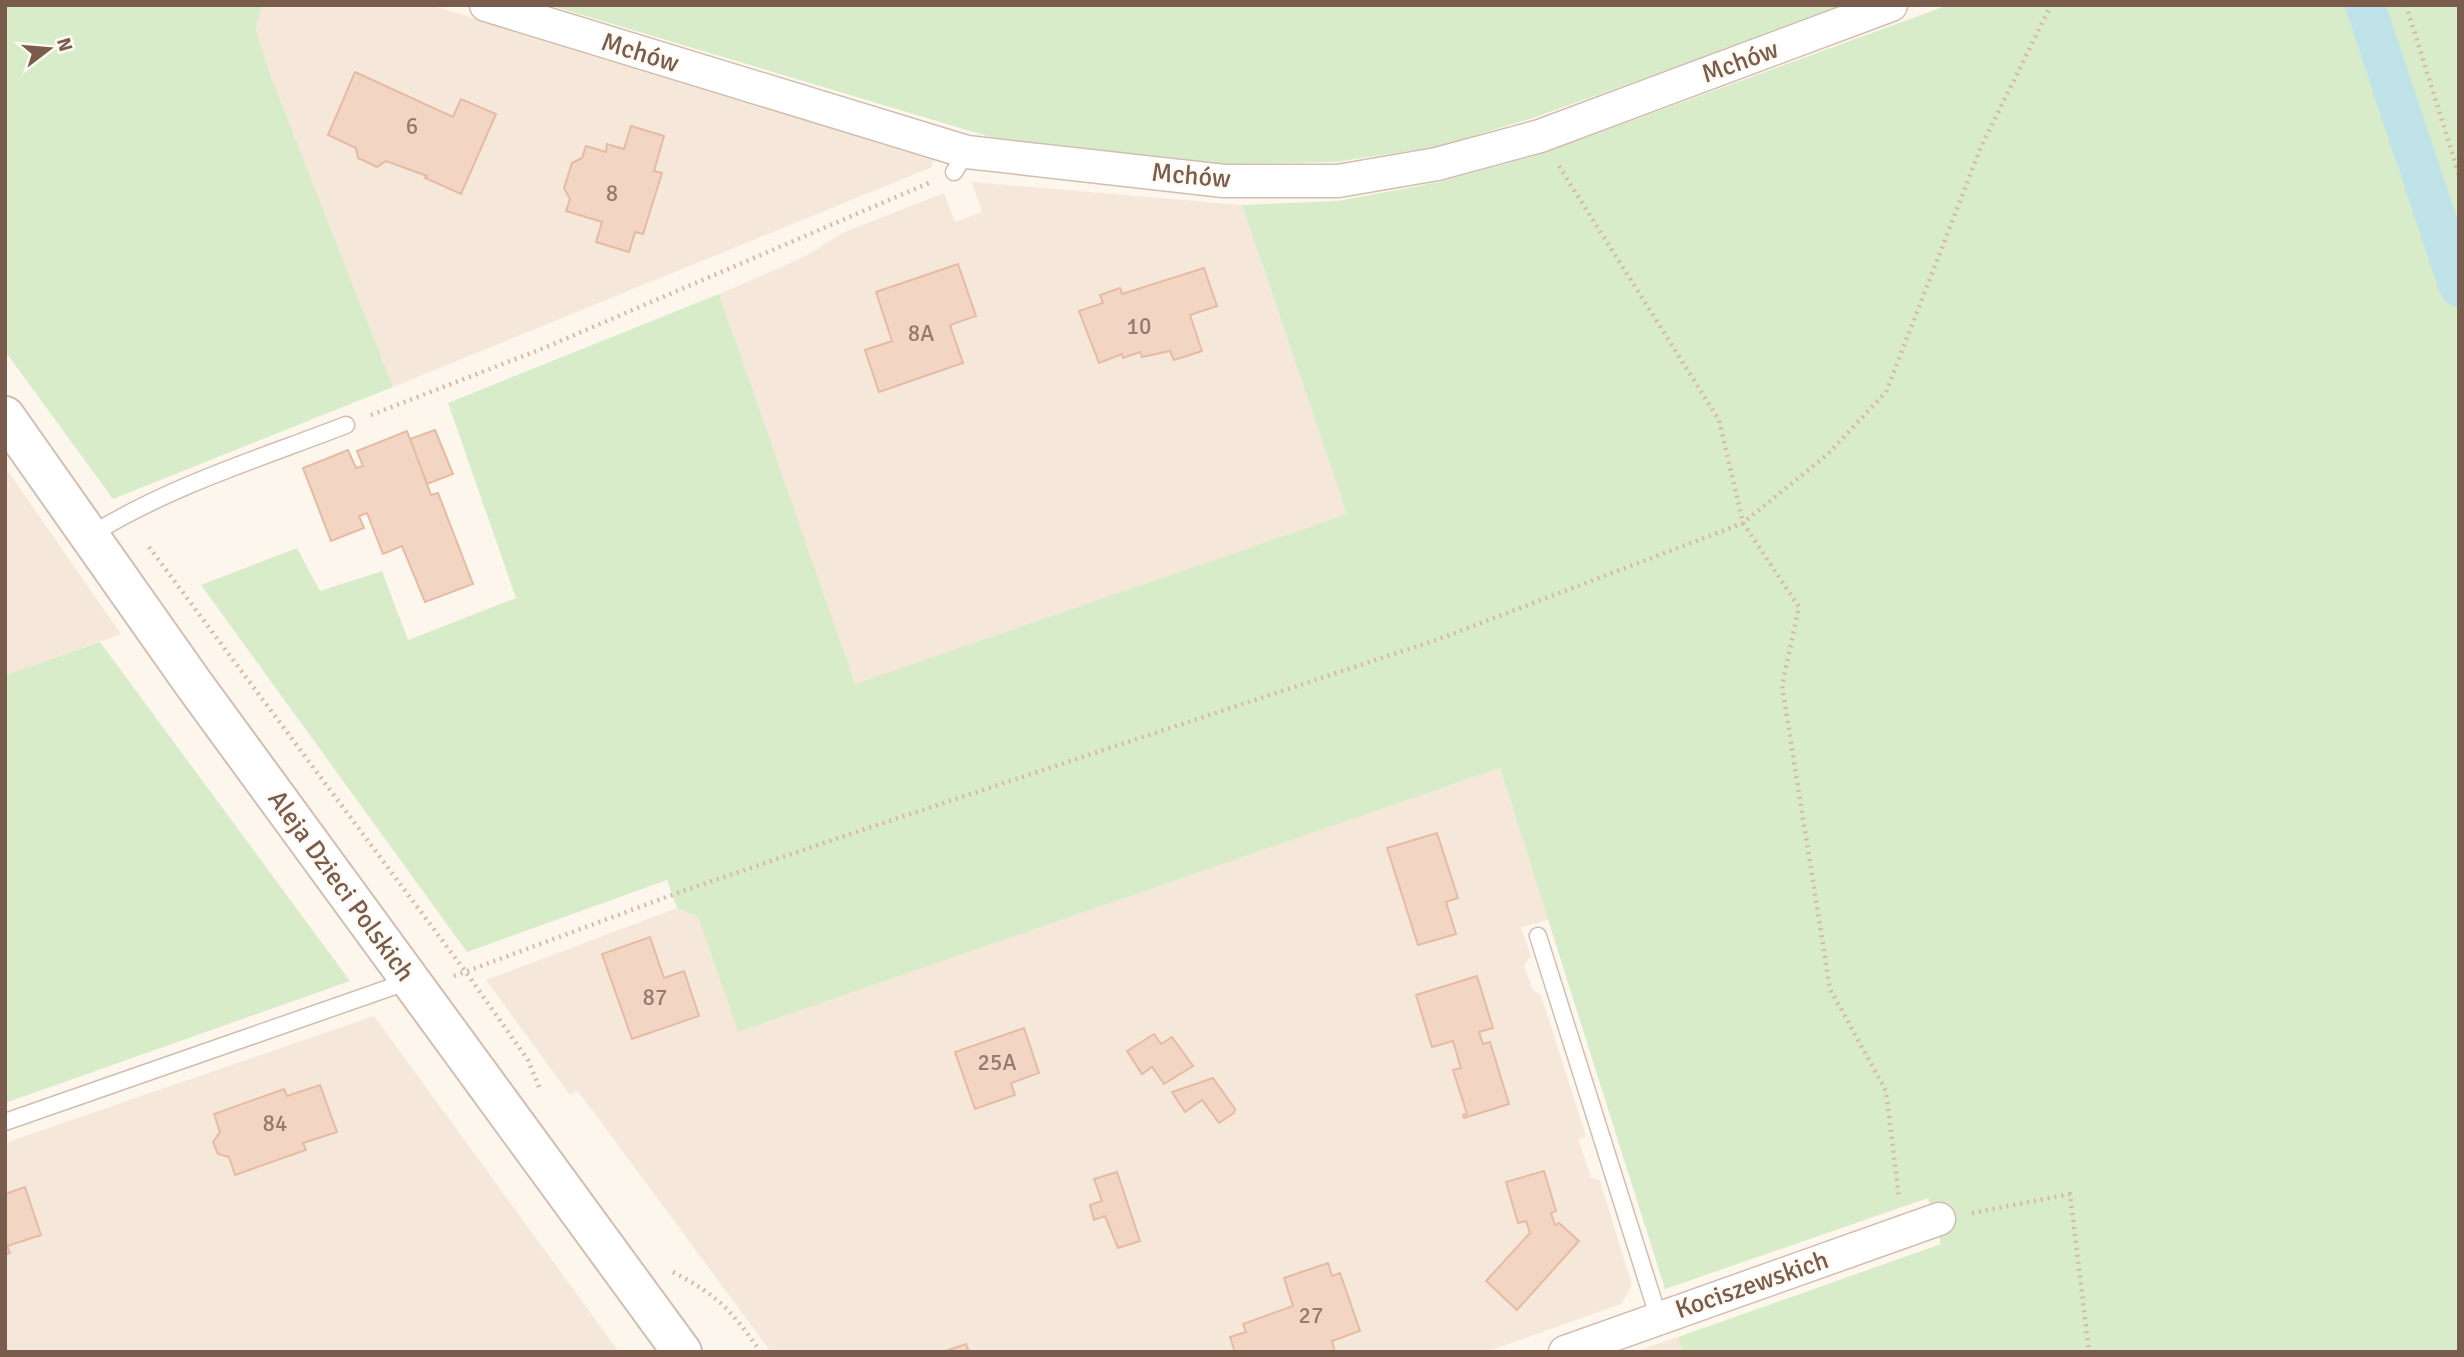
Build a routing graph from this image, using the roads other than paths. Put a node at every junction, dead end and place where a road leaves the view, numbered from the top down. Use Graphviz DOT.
graph roads {
  1 [pos="486,5"];
  2 [pos="1891,5"];
  3 [pos="5,416"];
  4 [pos="346,425"];
  5 [pos="104,526"];
  6 [pos="1538,936"];
  7 [pos="413,987"];
  8 [pos="5,1122"];
  9 [pos="1939,1219"];
  10 [pos="1659,1319"];
  11 [pos="682,1352"];
  12 [pos="1565,1352"];
  1 -- 2 [label="street, Mchów"];
  3 -- 5 [label="street, Aleja Dzieci Polskich"];
  4 -- 5 [label="lane"];
  5 -- 7 [label="street, Aleja Dzieci Polskich"];
  6 -- 10 [label="lane"];
  7 -- 8 [label="lane"];
  7 -- 11 [label="street, Aleja Dzieci Polskich"];
  9 -- 10 [label="street, Kociszewskich"];
  10 -- 12 [label="street, Kociszewskich"];
}
